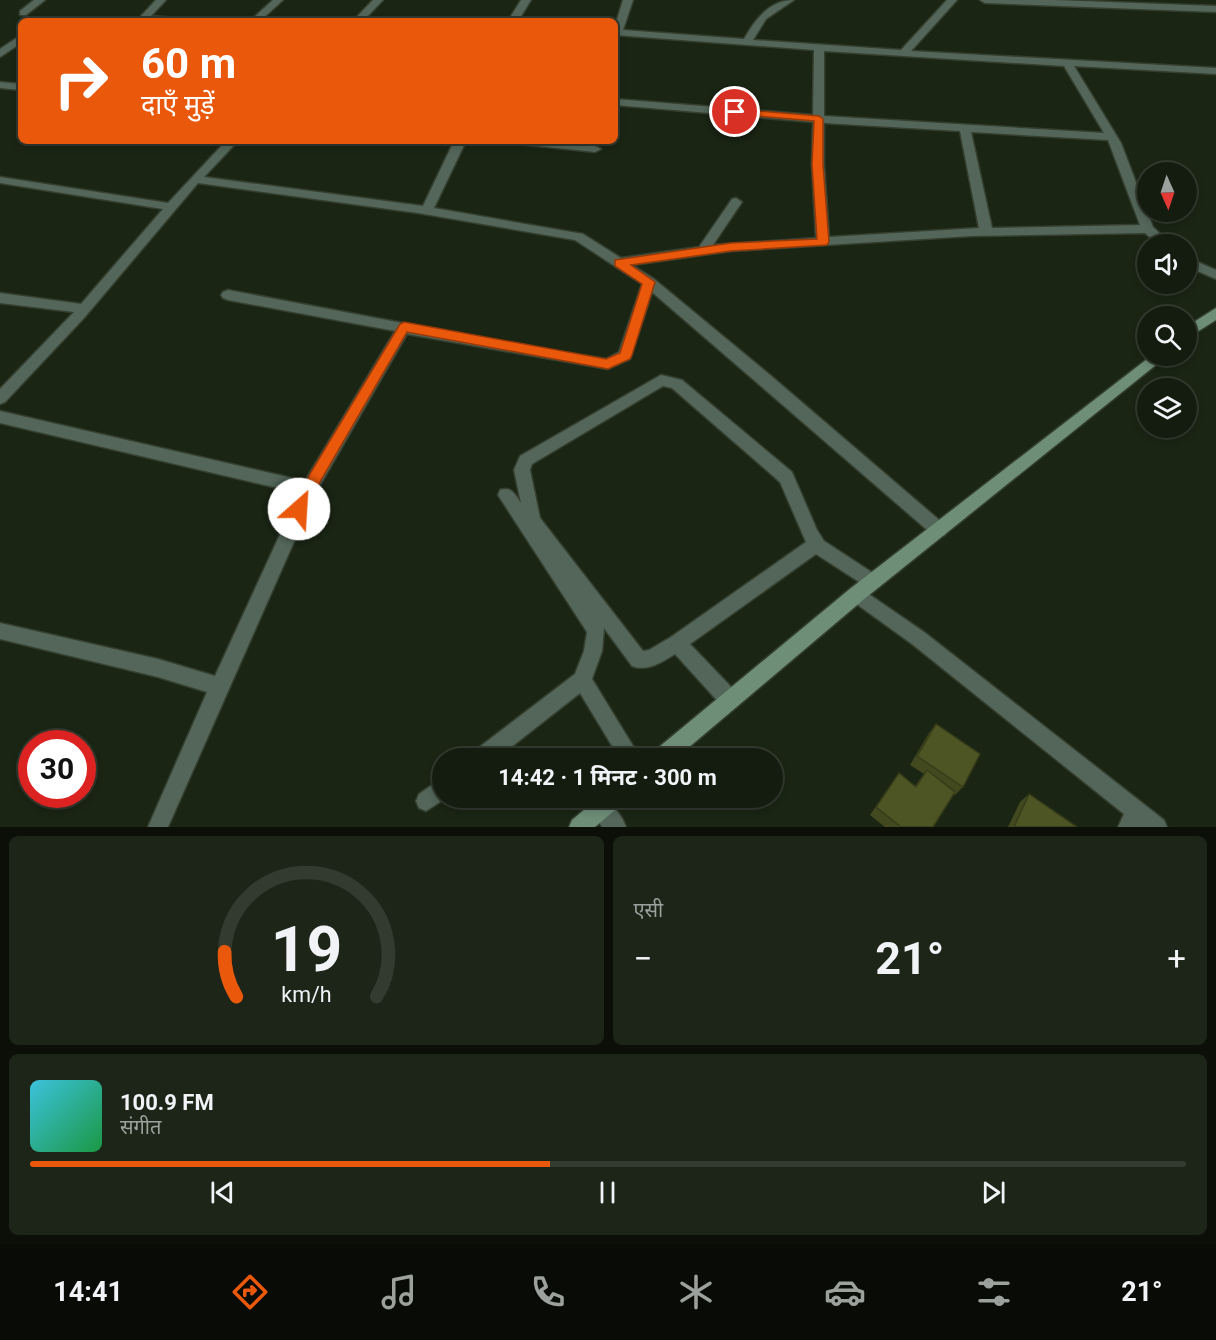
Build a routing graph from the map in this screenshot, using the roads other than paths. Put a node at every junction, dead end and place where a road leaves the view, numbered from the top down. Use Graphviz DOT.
graph roads {
  1 [pos="40,0"];
  2 [pos="162,0"];
  3 [pos="278,0"];
  4 [pos="378,0"];
  5 [pos="526,0"];
  6 [pos="628,0"];
  7 [pos="789,0"];
  8 [pos="952,0"];
  9 [pos="985,0"];
  10 [pos="1216,9"];
  11 [pos="23,13"];
  12 [pos="144,18"];
  13 [pos="258,18"];
  14 [pos="361,18"];
  15 [pos="515,18"];
  16 [pos="618,27"];
  17 [pos="618,32"];
  18 [pos="18,40"];
  19 [pos="746,43"];
  20 [pos="819,50"];
  21 [pos="903,53"];
  22 [pos="0,54"];
  23 [pos="1068,64"];
  24 [pos="1216,71"];
  25 [pos="0,85"];
  26 [pos="18,87"];
  27 [pos="618,102"];
  28 [pos="819,119"];
  29 [pos="964,128"];
  30 [pos="1112,136"];
  31 [pos="229,144"];
  32 [pos="459,144"];
  33 [pos="548,144"];
  34 [pos="595,149"];
  35 [pos="195,179"];
  36 [pos="0,180"];
  37 [pos="736,202"];
  38 [pos="172,207"];
  39 [pos="428,210"];
  40 [pos="1148,229"];
  41 [pos="986,231"];
  42 [pos="1154,234"];
  43 [pos="823,242"];
  44 [pos="703,251"];
  45 [pos="619,263"];
  46 [pos="1197,266"];
  47 [pos="1216,275"];
  48 [pos="649,282"];
  49 [pos="228,294"];
  50 [pos="0,298"];
  51 [pos="84,309"];
  52 [pos="1216,313"];
  53 [pos="1197,326"];
  54 [pos="404,327"];
  55 [pos="1147,366"];
  56 [pos="0,398"];
  57 [pos="0,417"];
  58 [pos="309,489"];
  59 [pos="506,495"];
  60 [pos="939,530"];
  61 [pos="816,544"];
  62 [pos="873,582"];
  63 [pos="857,594"];
  64 [pos="0,631"];
  65 [pos="677,643"];
  66 [pos="582,680"];
  67 [pos="220,687"];
  68 [pos="730,700"];
  69 [pos="494,748"];
  70 [pos="624,748"];
  71 [pos="673,748"];
  72 [pos="432,796"];
  73 [pos="426,801"];
  74 [pos="602,808"];
  75 [pos="609,808"];
  76 [pos="1133,819"];
  77 [pos="158,827"];
  78 [pos="579,827"];
  79 [pos="616,827"];
  80 [pos="1157,827"];
  1 -- 11 [label="street"];
  2 -- 12 [label="street"];
  3 -- 13 [label="street"];
  4 -- 14 [label="street"];
  5 -- 15 [label="street"];
  6 -- 16 [label="street"];
  7 -- 19 [label="street"];
  8 -- 21 [label="street"];
  9 -- 10 [label="street"];
  17 -- 19 [label="street"];
  18 -- 22 [label="street"];
  19 -- 20 [label="street"];
  20 -- 21 [label="street"];
  20 -- 28 [label="street"];
  21 -- 23 [label="street"];
  23 -- 24 [label="street"];
  23 -- 30 [label="street"];
  25 -- 26 [label="street"];
  27 -- 28 [label="street"];
  28 -- 29 [label="street"];
  28 -- 43 [label="street"];
  29 -- 30 [label="street"];
  29 -- 41 [label="street"];
  30 -- 40 [label="street"];
  31 -- 35 [label="street"];
  32 -- 39 [label="street"];
  33 -- 34 [label="street"];
  35 -- 38 [label="street"];
  35 -- 39 [label="street"];
  36 -- 38 [label="street"];
  37 -- 44 [label="street"];
  38 -- 51 [label="street"];
  39 -- 45 [label="street"];
  40 -- 41 [label="street"];
  40 -- 42 [label="street"];
  41 -- 43 [label="street"];
  43 -- 44 [label="street"];
  44 -- 45 [label="street"];
  45 -- 48 [label="street"];
  46 -- 47 [label="street"];
  48 -- 54 [label="street"];
  48 -- 60 [label="street"];
  49 -- 54 [label="street"];
  50 -- 51 [label="street"];
  51 -- 56 [label="street"];
  52 -- 53 [label="street"];
  54 -- 58 [label="street"];
  55 -- 60 [label="street"];
  57 -- 58 [label="street"];
  58 -- 67 [label="street"];
  59 -- 66 [label="street"];
  60 -- 62 [label="street"];
  61 -- 62 [label="street"];
  61 -- 65 [label="street"];
  61 -- 65 [label="street"];
  62 -- 63 [label="street"];
  63 -- 68 [label="street"];
  63 -- 76 [label="street"];
  64 -- 67 [label="street"];
  65 -- 68 [label="street"];
  66 -- 69 [label="street"];
  66 -- 70 [label="street"];
  67 -- 77 [label="street"];
  68 -- 71 [label="street"];
  72 -- 73 [label="street"];
  74 -- 78 [label="street"];
  75 -- 79 [label="street"];
  76 -- 80 [label="street"];
}
